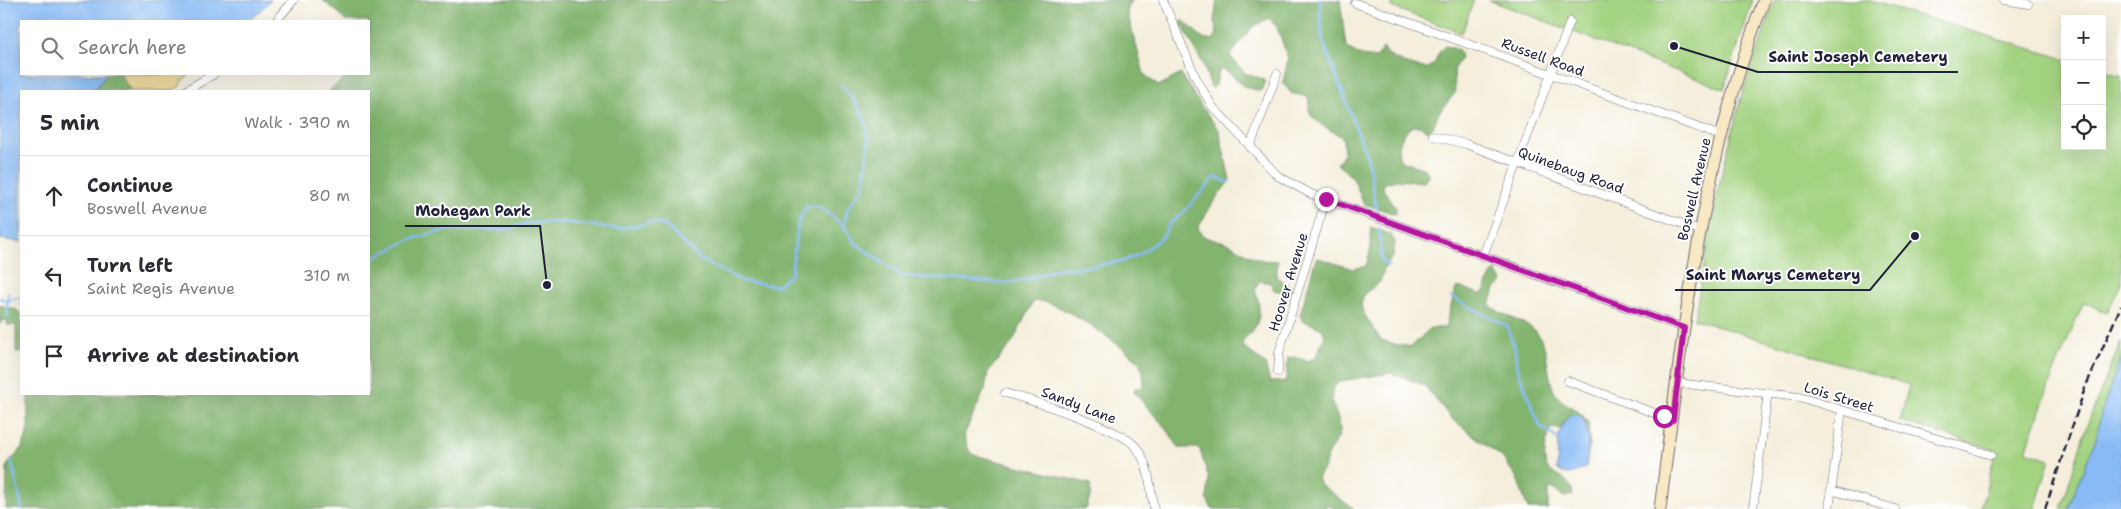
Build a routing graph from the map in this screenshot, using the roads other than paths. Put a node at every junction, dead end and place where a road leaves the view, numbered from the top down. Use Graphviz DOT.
graph roads {
  1 [pos="294,0"];
  2 [pos="1163,0"];
  3 [pos="1764,0"];
  4 [pos="2004,0"];
  5 [pos="1355,3"];
  6 [pos="2028,4"];
  7 [pos="277,20"];
  8 [pos="1570,22"];
  9 [pos="1551,73"];
  10 [pos="1277,74"];
  11 [pos="212,75"];
  12 [pos="187,90"];
  13 [pos="1432,136"];
  14 [pos="1721,136"];
  15 [pos="1250,147"];
  16 [pos="1517,163"];
  17 [pos="1326,199"];
  18 [pos="1699,230"];
  19 [pos="1483,256"];
  20 [pos="1684,328"];
  21 [pos="1278,372"];
  22 [pos="1568,381"];
  23 [pos="1677,382"];
  24 [pos="1768,392"];
  25 [pos="1005,393"];
  26 [pos="1842,410"];
  27 [pos="1673,420"];
  28 [pos="1991,455"];
  29 [pos="1831,490"];
  30 [pos="1154,509"];
  31 [pos="1660,509"];
  32 [pos="1753,509"];
  33 [pos="1829,509"];
  34 [pos="1895,509"];
  1 -- 7 [label="street"];
  2 -- 15 [label="street"];
  3 -- 14 [label="main road, Boswell Avenue"];
  4 -- 6 [label="street"];
  5 -- 9 [label="street, Russell Road"];
  8 -- 9 [label="street"];
  9 -- 14 [label="street, Russell Road"];
  9 -- 16 [label="street"];
  10 -- 15 [label="street"];
  11 -- 12 [label="street"];
  13 -- 16 [label="street, Quinebaug Road"];
  14 -- 18 [label="main road, Boswell Avenue"];
  15 -- 17 [label="street"];
  16 -- 18 [label="street, Quinebaug Road"];
  16 -- 19 [label="street"];
  17 -- 19 [label="street"];
  17 -- 21 [label="street, Hoover Avenue"];
  18 -- 20 [label="main road, Boswell Avenue"];
  19 -- 20 [label="street"];
  20 -- 23 [label="main road, Boswell Avenue"];
  22 -- 27 [label="street"];
  23 -- 24 [label="street, Lois Street"];
  23 -- 27 [label="main road, Boswell Avenue"];
  24 -- 26 [label="street, Lois Street"];
  24 -- 32 [label="street"];
  25 -- 30 [label="street, Sandy Lane"];
  26 -- 28 [label="street, Lois Street"];
  26 -- 29 [label="street"];
  27 -- 31 [label="main road, Boswell Avenue"];
  29 -- 33 [label="street"];
  29 -- 34 [label="street"];
}
